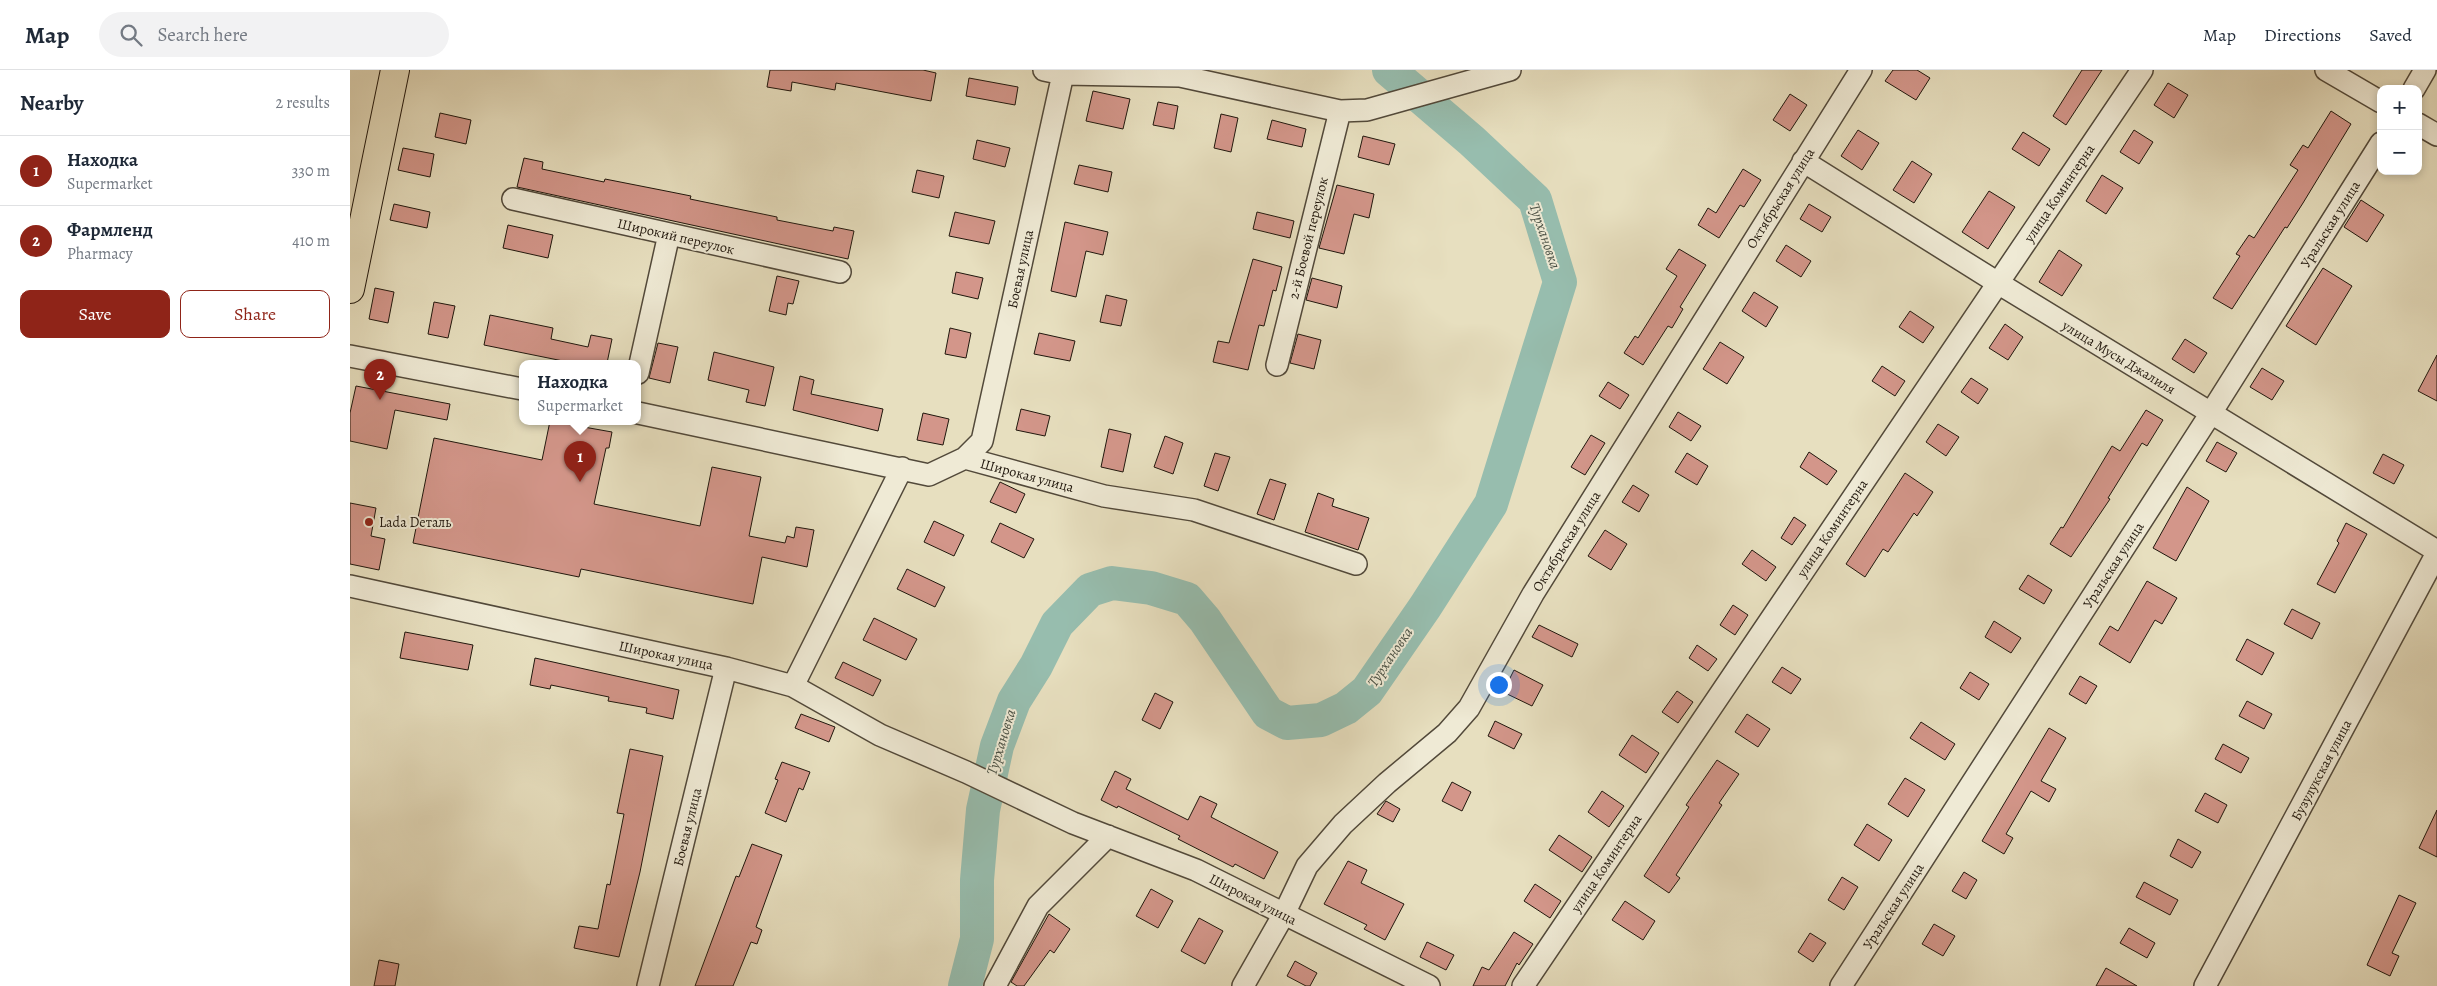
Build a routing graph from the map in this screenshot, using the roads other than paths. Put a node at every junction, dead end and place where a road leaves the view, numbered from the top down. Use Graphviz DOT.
graph roads {
  1 [pos="395,70"];
  2 [pos="1510,70"];
  3 [pos="1861,70"];
  4 [pos="2142,70"];
  5 [pos="2326,70"];
  6 [pos="2425,70"];
  7 [pos="1054,72"];
  8 [pos="2416,85"];
  9 [pos="2377,100"];
  10 [pos="1340,111"];
  11 [pos="2422,126"];
  12 [pos="2437,135"];
  13 [pos="2377,149"];
  14 [pos="1803,161"];
  15 [pos="513,199"];
  16 [pos="669,234"];
  17 [pos="840,272"];
  18 [pos="1998,283"];
  19 [pos="350,289"];
  20 [pos="350,356"];
  21 [pos="641,360"];
  22 [pos="1277,365"];
  23 [pos="519,388"];
  24 [pos="2211,413"];
  25 [pos="641,414"];
  26 [pos="964,458"];
  27 [pos="902,468"];
  28 [pos="2437,552"];
  29 [pos="1356,564"];
  30 [pos="350,586"];
  31 [pos="726,668"];
  32 [pos="793,686"];
  33 [pos="1108,836"];
  34 [pos="1284,914"];
  35 [pos="648,986"];
  36 [pos="995,986"];
  37 [pos="1243,986"];
  38 [pos="1429,986"];
  39 [pos="1523,986"];
  40 [pos="1841,986"];
  41 [pos="2205,986"];
  1 -- 19 [label="main road"];
  2 -- 10 [label="street"];
  3 -- 14 [label="street, Октябрьская улица"];
  4 -- 18 [label="street, улица Коминтерна"];
  5 -- 9 [label="street"];
  6 -- 8 [label="street"];
  7 -- 10 [label="street"];
  7 -- 26 [label="street, Боевая улица"];
  10 -- 22 [label="street, 2-й Боевой переулок"];
  11 -- 12 [label="street"];
  13 -- 24 [label="street, Уральская улица"];
  14 -- 18 [label="street, улица Мусы Джалиля"];
  14 -- 34 [label="street, Октябрьская улица"];
  15 -- 16 [label="street, Широкий переулок"];
  16 -- 17 [label="street, Широкий переулок"];
  16 -- 21 [label="street"];
  18 -- 24 [label="street, улица Мусы Джалиля"];
  18 -- 39 [label="street, улица Коминтерна"];
  20 -- 23 [label="street"];
  24 -- 28 [label="street, улица Мусы Джалиля"];
  24 -- 40 [label="street, Уральская улица"];
  25 -- 27 [label="street, Широкая улица"];
  26 -- 27 [label="street, Широкая улица"];
  26 -- 29 [label="street, Широкая улица"];
  27 -- 32 [label="street"];
  28 -- 41 [label="street, Бузулукская улица"];
  30 -- 31 [label="street, Широкая улица"];
  31 -- 32 [label="street, Широкая улица"];
  31 -- 35 [label="street, Боевая улица"];
  32 -- 33 [label="street, Широкая улица"];
  33 -- 34 [label="street, Широкая улица"];
  33 -- 36 [label="street"];
  34 -- 37 [label="street, Октябрьская улица"];
  34 -- 38 [label="street, Широкая улица"];
}
